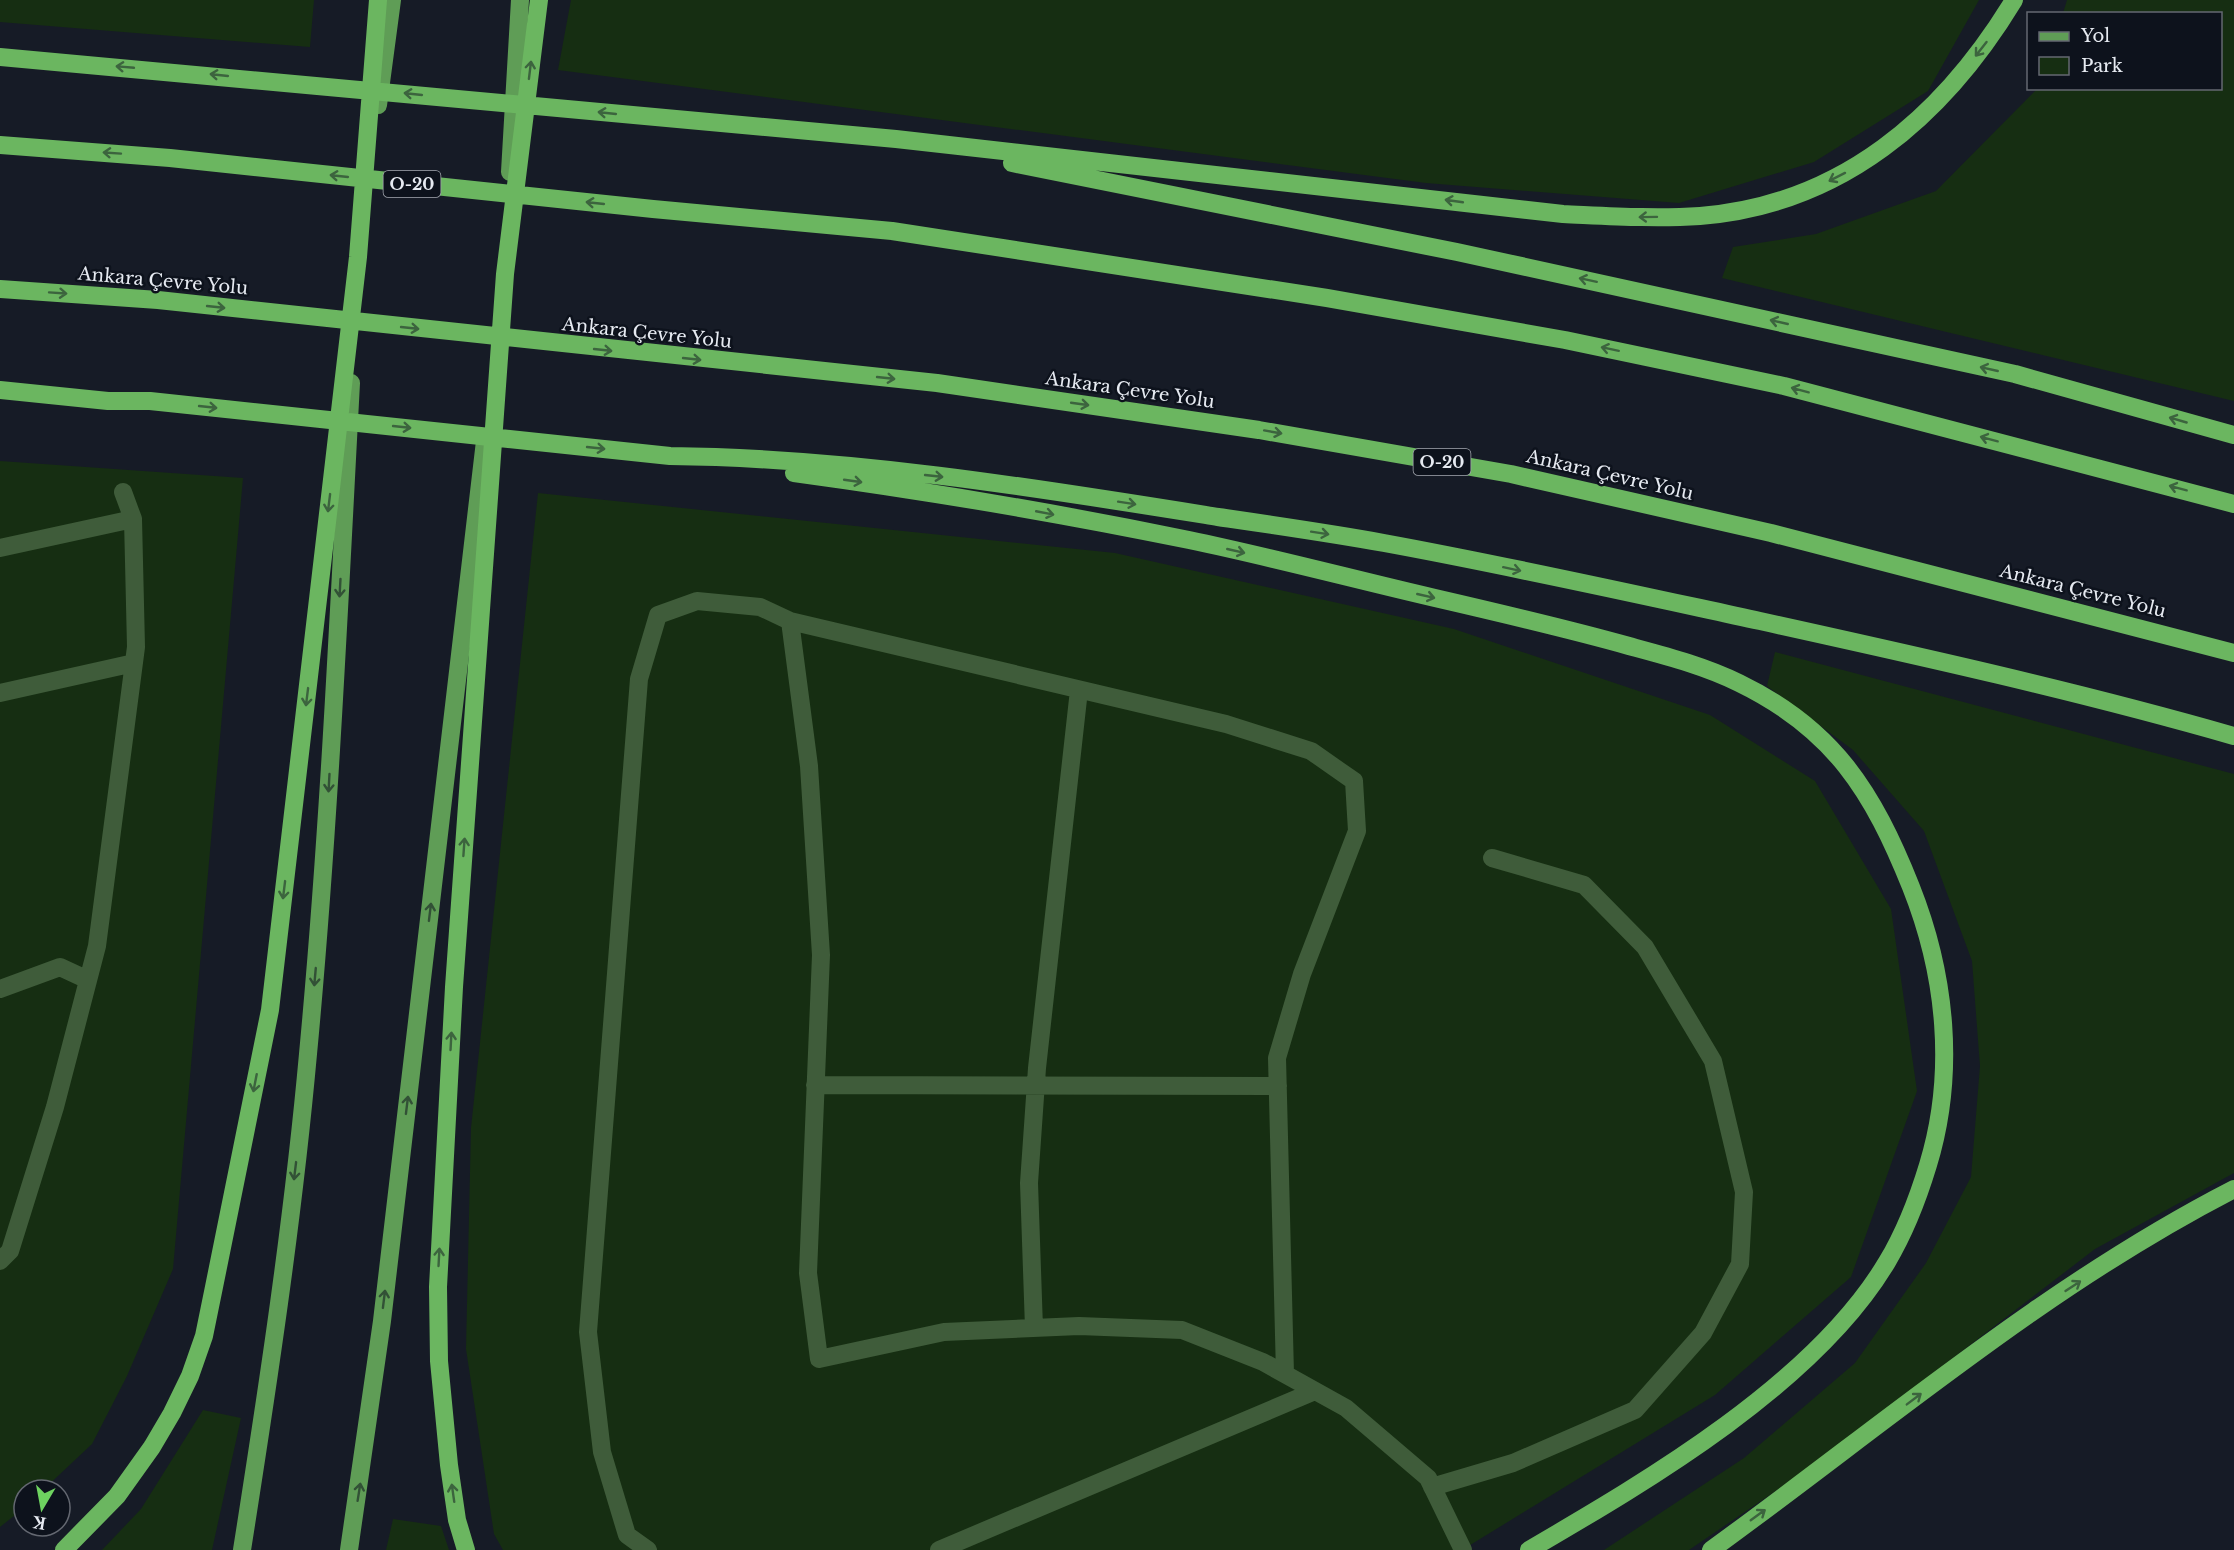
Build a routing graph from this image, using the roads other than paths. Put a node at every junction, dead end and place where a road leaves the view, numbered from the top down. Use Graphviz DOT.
graph roads {
  1 [pos="378,0"];
  2 [pos="392,0"];
  3 [pos="520,0"];
  4 [pos="539,0"];
  5 [pos="2014,0"];
  6 [pos="0,57"];
  7 [pos="896,140"];
  8 [pos="0,145"];
  9 [pos="358,257"];
  10 [pos="505,274"];
  11 [pos="0,289"];
  12 [pos="0,390"];
  13 [pos="0,398"];
  14 [pos="108,401"];
  15 [pos="2234,435"];
  16 [pos="670,456"];
  17 [pos="123,492"];
  18 [pos="2234,504"];
  19 [pos="134,519"];
  20 [pos="0,548"];
  21 [pos="790,621"];
  22 [pos="2234,653"];
  23 [pos="134,663"];
  24 [pos="1078,690"];
  25 [pos="0,693"];
  26 [pos="2234,736"];
  27 [pos="1492,858"];
  28 [pos="88,980"];
  29 [pos="0,989"];
  30 [pos="815,1085"];
  31 [pos="1036,1086"];
  32 [pos="1278,1086"];
  33 [pos="2234,1189"];
  34 [pos="0,1261"];
  35 [pos="1034,1328"];
  36 [pos="1285,1374"];
  37 [pos="1315,1391"];
  38 [pos="1432,1487"];
  39 [pos="64,1550"];
  40 [pos="242,1550"];
  41 [pos="349,1550"];
  42 [pos="466,1550"];
  43 [pos="648,1550"];
  44 [pos="939,1550"];
  45 [pos="1463,1550"];
  46 [pos="1529,1550"];
  47 [pos="1711,1550"];
  1 -- 9 [label="highway"];
  2 -- 9 [label="main road"];
  3 -- 10 [label="main road"];
  10 -- 4 [label="highway, one-way"];
  5 -- 7 [label="highway, one-way"];
  7 -- 6 [label="highway, one-way"];
  15 -- 7 [label="highway, one-way"];
  18 -- 8 [label="highway, O-20, one-way"];
  9 -- 39 [label="highway, one-way"];
  9 -- 40 [label="main road, one-way"];
  41 -- 10 [label="main road, one-way"];
  42 -- 10 [label="highway, one-way"];
  11 -- 22 [label="highway, Ankara Çevre Yolu / O-20, one-way"];
  12 -- 14 [label="highway"];
  13 -- 14 [label="highway"];
  14 -- 16 [label="highway, one-way"];
  16 -- 26 [label="highway, one-way"];
  16 -- 46 [label="highway, one-way"];
  17 -- 19 [label="lane"];
  19 -- 20 [label="lane"];
  19 -- 23 [label="lane"];
  21 -- 24 [label="lane"];
  21 -- 30 [label="lane"];
  21 -- 43 [label="lane"];
  23 -- 25 [label="lane"];
  23 -- 28 [label="lane"];
  24 -- 31 [label="lane"];
  24 -- 32 [label="lane"];
  27 -- 38 [label="lane"];
  28 -- 29 [label="lane"];
  28 -- 34 [label="lane"];
  30 -- 31 [label="lane"];
  30 -- 35 [label="lane"];
  31 -- 32 [label="lane"];
  31 -- 35 [label="lane"];
  32 -- 36 [label="lane"];
  47 -- 33 [label="highway, one-way"];
  35 -- 36 [label="lane"];
  36 -- 37 [label="lane"];
  37 -- 38 [label="lane"];
  37 -- 44 [label="lane"];
  38 -- 45 [label="lane"];
}
